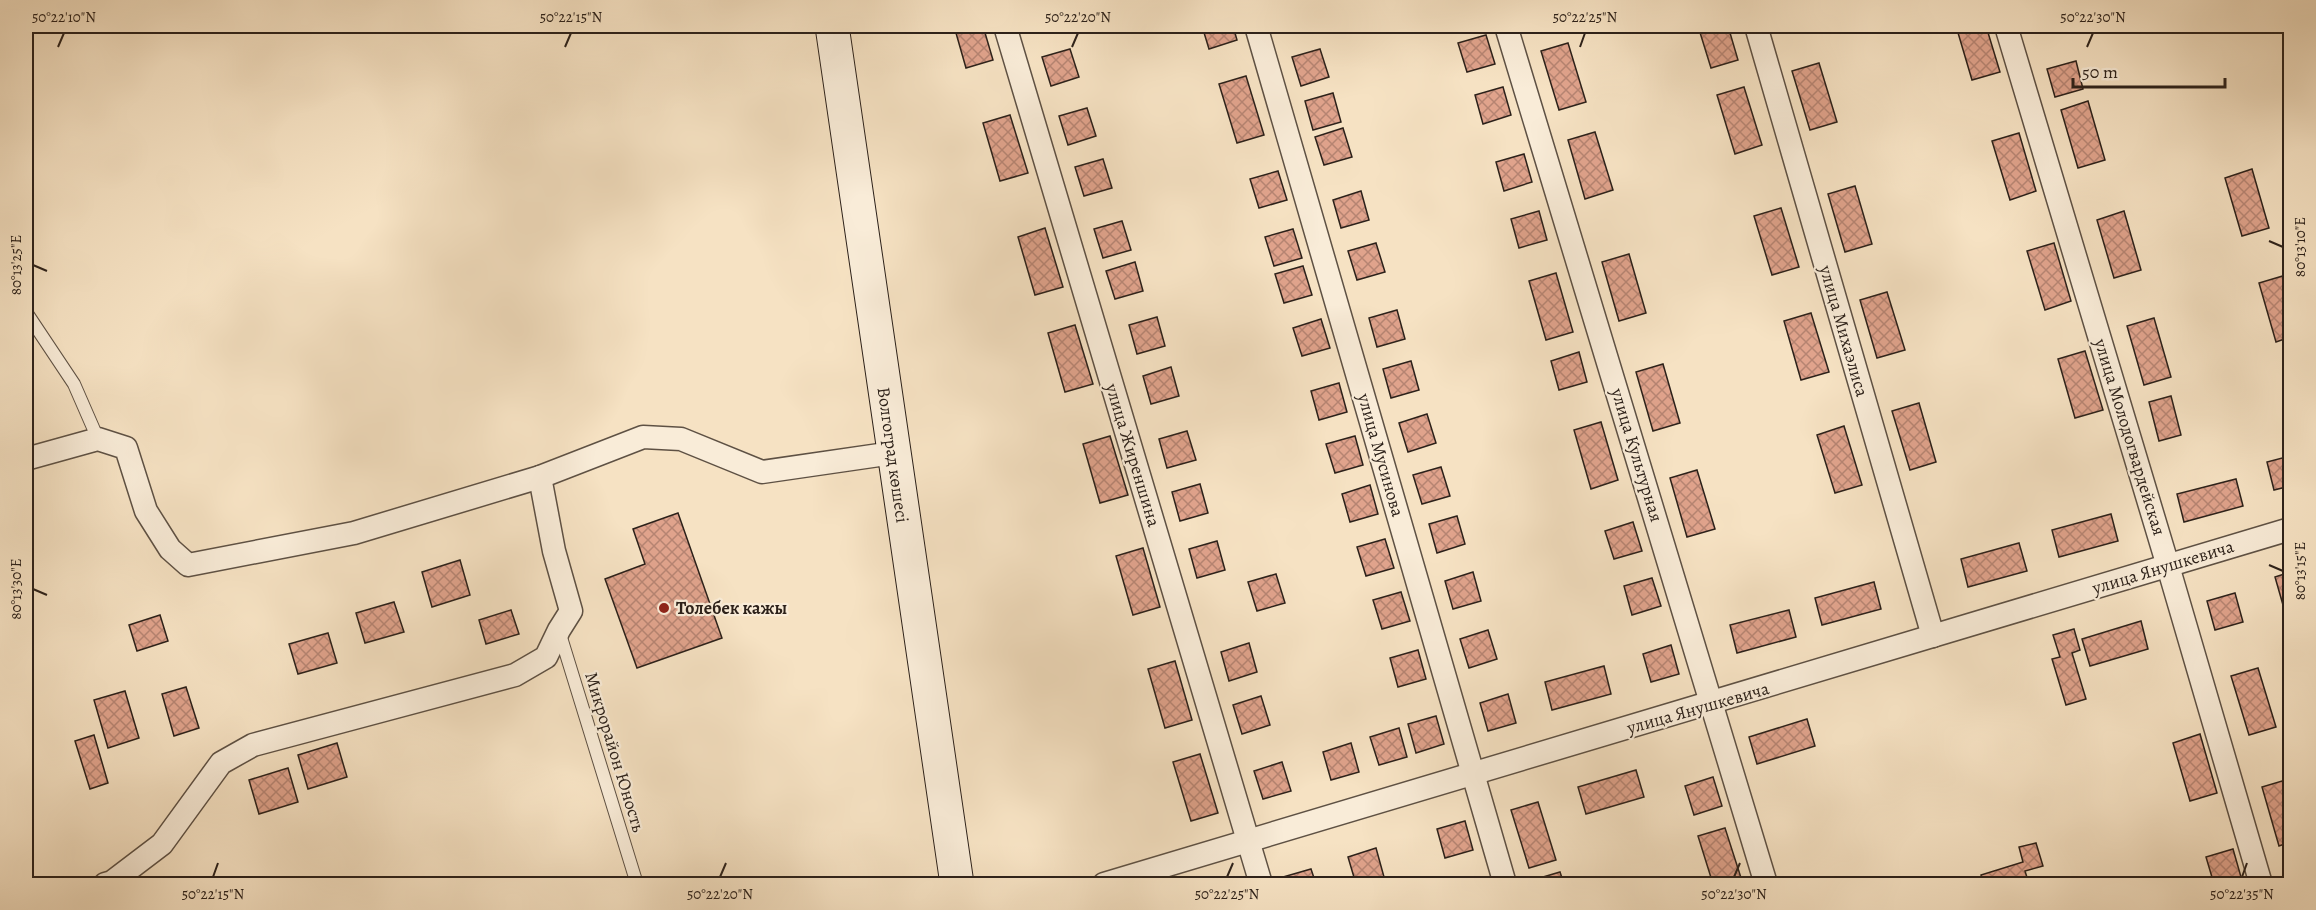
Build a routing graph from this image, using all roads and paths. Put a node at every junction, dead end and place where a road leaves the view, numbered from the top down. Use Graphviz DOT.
graph roads {
  1 [pos="832,26"];
  2 [pos="1005,26"];
  3 [pos="1256,26"];
  4 [pos="1506,26"];
  5 [pos="1756,26"];
  6 [pos="2006,26"];
  7 [pos="26,312"];
  8 [pos="98,439"];
  9 [pos="892,453"];
  10 [pos="26,459"];
  11 [pos="540,477"];
  12 [pos="2290,529"];
  13 [pos="2168,566"];
  14 [pos="559,630"];
  15 [pos="1933,636"];
  16 [pos="1712,704"];
  17 [pos="1473,773"];
  18 [pos="1249,841"];
  19 [pos="105,885"];
  20 [pos="637,885"];
  21 [pos="957,885"];
  22 [pos="1104,885"];
  23 [pos="1262,885"];
  24 [pos="1505,885"];
  25 [pos="1766,885"];
  26 [pos="2260,885"];
  1 -- 9 [label="main road, Волгоград көшесі"];
  2 -- 18 [label="street, улица Жиреншина"];
  3 -- 17 [label="street, улица Мусинова"];
  4 -- 16 [label="street, улица Культурная"];
  5 -- 15 [label="street, улица Михаэлиса"];
  6 -- 13 [label="street, улица Молодогвардейская"];
  7 -- 8 [label="lane"];
  8 -- 10 [label="street"];
  8 -- 11 [label="street"];
  9 -- 11 [label="street"];
  9 -- 21 [label="main road, Волгоград көшесі"];
  11 -- 14 [label="street"];
  12 -- 13 [label="street, улица Янушкевича"];
  13 -- 15 [label="street, улица Янушкевича"];
  13 -- 26 [label="street, улица Молодогвардейская"];
  14 -- 19 [label="street"];
  14 -- 20 [label="lane, Микрорайон Юность"];
  15 -- 16 [label="street, улица Янушкевича"];
  16 -- 17 [label="street, улица Янушкевича"];
  16 -- 25 [label="street, улица Культурная"];
  17 -- 18 [label="street, улица Янушкевича"];
  17 -- 24 [label="street, улица Мусинова"];
  18 -- 22 [label="street, улица Янушкевича"];
  18 -- 23 [label="street, улица Жиреншина"];
}
